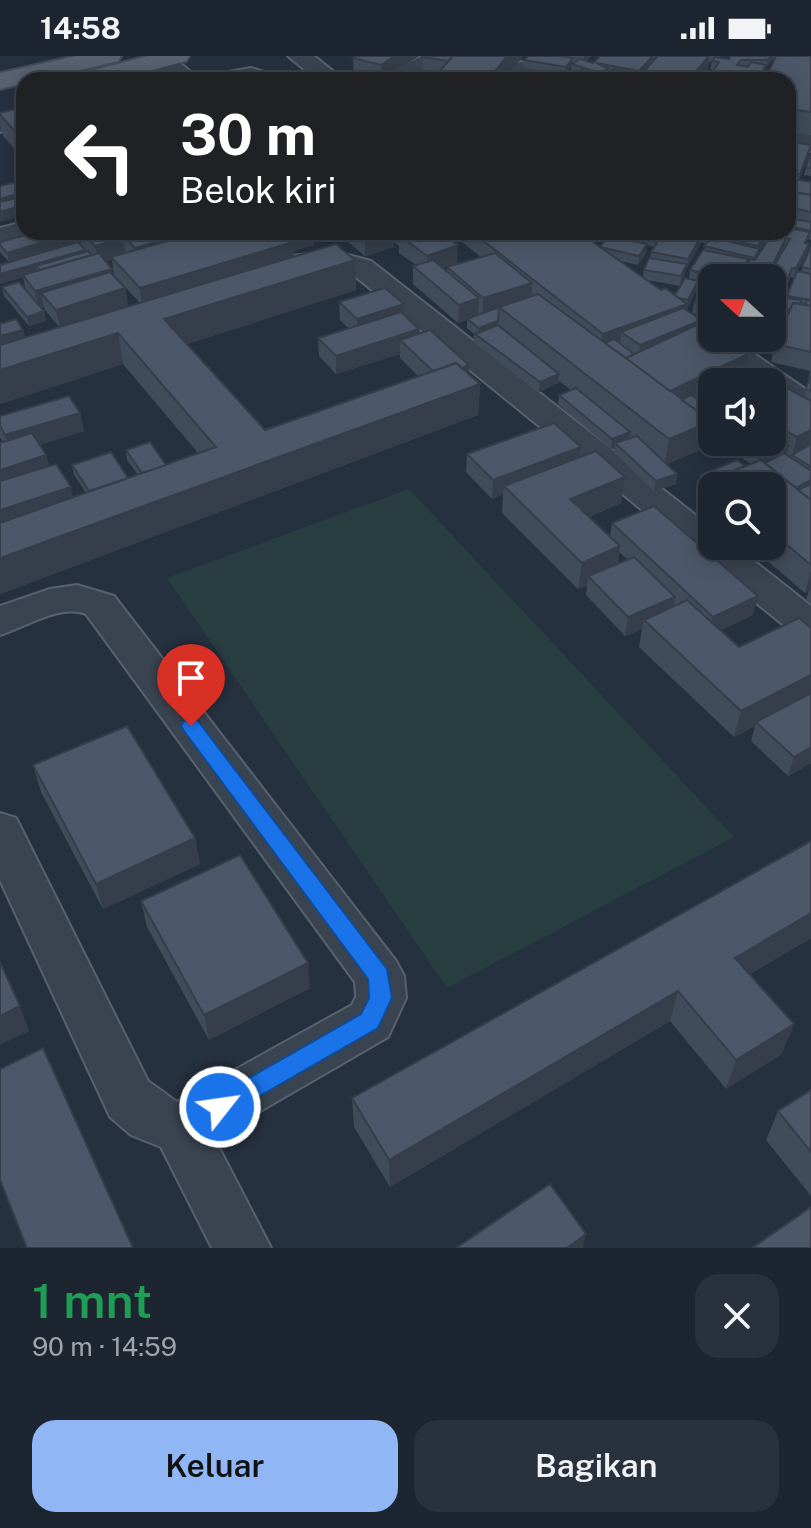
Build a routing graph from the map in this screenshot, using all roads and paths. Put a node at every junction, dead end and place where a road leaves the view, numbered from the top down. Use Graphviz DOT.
graph roads {
  1 [pos="109,56"];
  2 [pos="299,56"];
  3 [pos="170,59"];
  4 [pos="421,64"];
  5 [pos="39,72"];
  6 [pos="117,72"];
  7 [pos="321,72"];
  8 [pos="406,72"];
  9 [pos="271,271"];
  10 [pos="678,315"];
  11 [pos="811,408"];
  12 [pos="0,621"];
  13 [pos="811,626"];
  14 [pos="0,831"];
  15 [pos="180,1129"];
  16 [pos="242,1248"];
  1 -- 5 [label="main road"];
  2 -- 7 [label="street"];
  3 -- 6 [label="main road"];
  4 -- 8 [label="street"];
  9 -- 13 [label="street"];
  10 -- 11 [label="street"];
  12 -- 15 [label="street"];
  14 -- 15 [label="street"];
  15 -- 16 [label="street"];
}
